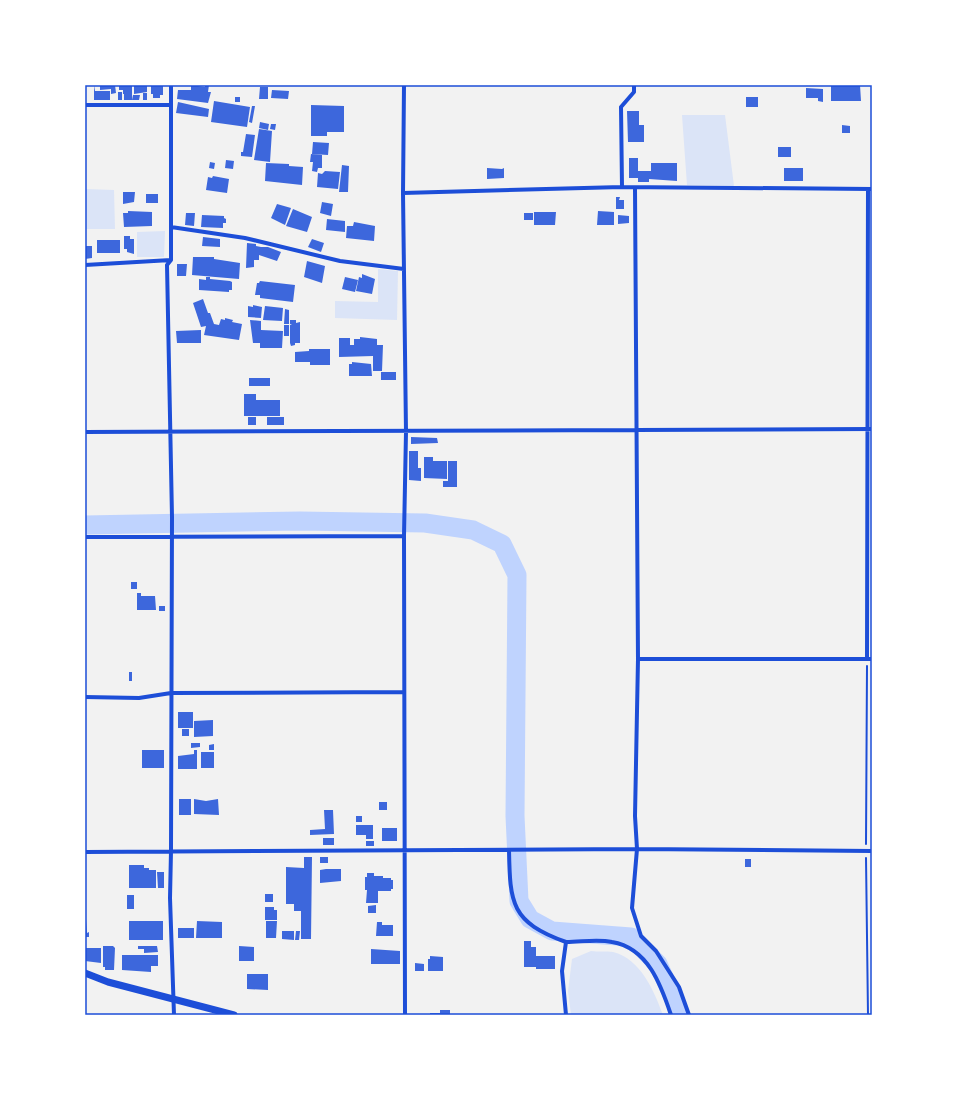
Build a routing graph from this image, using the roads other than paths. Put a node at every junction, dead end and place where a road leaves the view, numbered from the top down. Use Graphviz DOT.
graph roads {
  1 [pos="171,85"];
  2 [pos="404,85"];
  3 [pos="634,85"];
  4 [pos="85,105"];
  5 [pos="171,105"];
  6 [pos="622,187"];
  7 [pos="635,188"];
  8 [pos="870,189"];
  9 [pos="403,193"];
  10 [pos="171,227"];
  11 [pos="171,260"];
  12 [pos="85,265"];
  13 [pos="404,269"];
  14 [pos="870,429"];
  15 [pos="637,430"];
  16 [pos="85,432"];
  17 [pos="170,432"];
  18 [pos="406,432"];
  19 [pos="404,533"];
  20 [pos="85,537"];
  21 [pos="171,537"];
  22 [pos="638,659"];
  23 [pos="870,659"];
  24 [pos="404,692"];
  25 [pos="171,693"];
  26 [pos="85,697"];
  27 [pos="637,849"];
  28 [pos="509,850"];
  29 [pos="171,851"];
  30 [pos="404,851"];
  31 [pos="872,851"];
  32 [pos="85,852"];
  33 [pos="566,942"];
  34 [pos="85,973"];
  35 [pos="174,998"];
  36 [pos="224,1014"];
  37 [pos="174,1015"];
  38 [pos="234,1015"];
  39 [pos="405,1015"];
  40 [pos="566,1015"];
  41 [pos="671,1015"];
  42 [pos="689,1015"];
  1 -- 5 [label="street"];
  2 -- 9 [label="street"];
  3 -- 6 [label="street"];
  4 -- 5 [label="street"];
  5 -- 10 [label="street"];
  6 -- 7 [label="street"];
  6 -- 9 [label="street"];
  7 -- 8 [label="street"];
  7 -- 15 [label="street"];
  8 -- 14 [label="street"];
  9 -- 13 [label="street"];
  10 -- 11 [label="street"];
  10 -- 13 [label="street"];
  11 -- 12 [label="street"];
  11 -- 17 [label="street"];
  13 -- 18 [label="street"];
  14 -- 15 [label="street"];
  14 -- 23 [label="street"];
  15 -- 18 [label="street"];
  15 -- 22 [label="street"];
  16 -- 17 [label="street"];
  17 -- 18 [label="street"];
  17 -- 21 [label="street"];
  18 -- 19 [label="street"];
  19 -- 21 [label="street"];
  19 -- 24 [label="street"];
  20 -- 21 [label="street"];
  21 -- 25 [label="street"];
  22 -- 23 [label="street"];
  22 -- 27 [label="street"];
  24 -- 25 [label="street"];
  24 -- 30 [label="street"];
  25 -- 26 [label="street"];
  25 -- 29 [label="street"];
  27 -- 28 [label="street"];
  27 -- 31 [label="street"];
  27 -- 42 [label="street"];
  28 -- 30 [label="street"];
  28 -- 33 [label="street"];
  29 -- 30 [label="street"];
  29 -- 32 [label="street"];
  29 -- 35 [label="street"];
  30 -- 39 [label="street"];
  33 -- 40 [label="street"];
  33 -- 41 [label="street"];
  34 -- 35 [label="main road"];
  35 -- 36 [label="main road"];
  35 -- 37 [label="street"];
  36 -- 38 [label="main road"];
}
